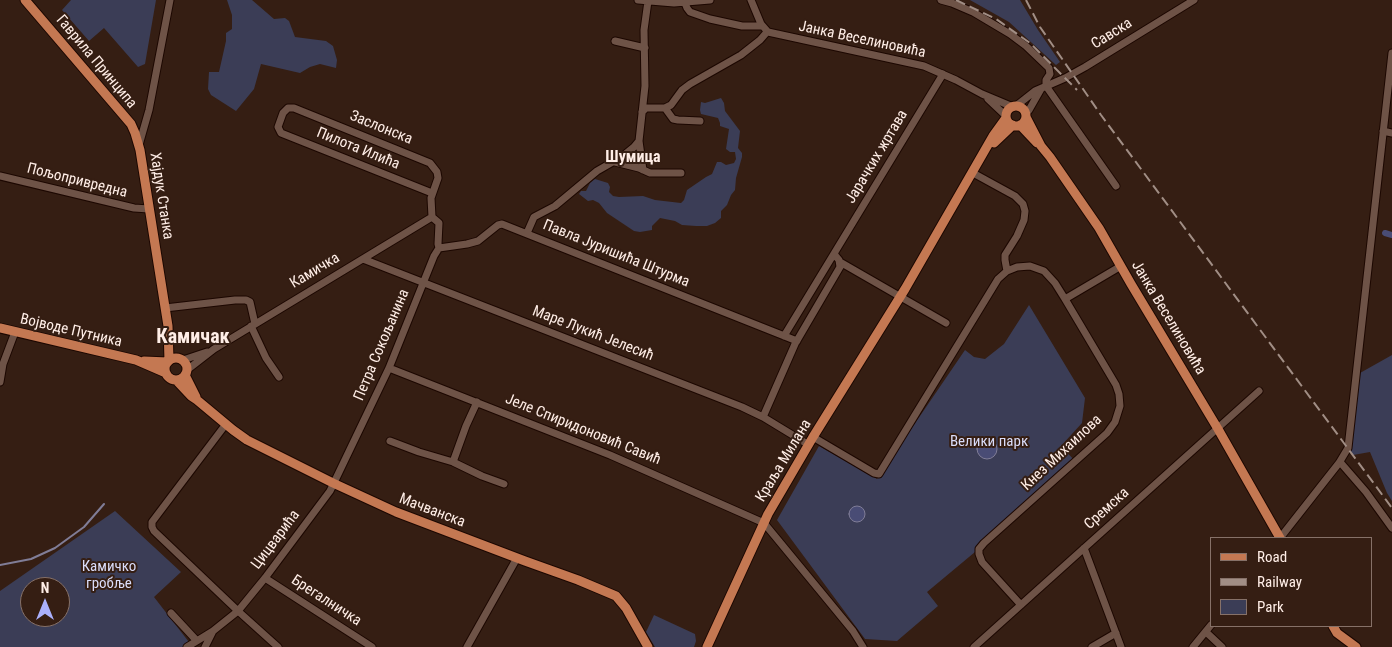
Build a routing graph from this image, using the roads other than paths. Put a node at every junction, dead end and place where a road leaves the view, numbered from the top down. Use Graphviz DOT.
graph roads {
  1 [pos="25,0"];
  2 [pos="170,0"];
  3 [pos="638,0"];
  4 [pos="710,0"];
  5 [pos="751,0"];
  6 [pos="941,0"];
  7 [pos="1194,0"];
  8 [pos="648,1"];
  9 [pos="685,2"];
  10 [pos="765,29"];
  11 [pos="615,42"];
  12 [pos="645,48"];
  13 [pos="1392,53"];
  14 [pos="1050,71"];
  15 [pos="943,74"];
  16 [pos="1062,79"];
  17 [pos="1044,87"];
  18 [pos="982,94"];
  19 [pos="1014,107"];
  20 [pos="664,108"];
  21 [pos="642,112"];
  22 [pos="1026,115"];
  23 [pos="1006,117"];
  24 [pos="700,120"];
  25 [pos="1016,125"];
  26 [pos="278,127"];
  27 [pos="1383,131"];
  28 [pos="1392,133"];
  29 [pos="639,141"];
  30 [pos="139,145"];
  31 [pos="1041,146"];
  32 [pos="984,154"];
  33 [pos="615,162"];
  34 [pos="643,170"];
  35 [pos="681,172"];
  36 [pos="973,173"];
  37 [pos="0,176"];
  38 [pos="1116,186"];
  39 [pos="432,193"];
  40 [pos="149,210"];
  41 [pos="432,217"];
  42 [pos="527,233"];
  43 [pos="439,248"];
  44 [pos="834,254"];
  45 [pos="363,259"];
  46 [pos="840,262"];
  47 [pos="1121,266"];
  48 [pos="1007,271"];
  49 [pos="424,282"];
  50 [pos="900,297"];
  51 [pos="1065,299"];
  52 [pos="165,308"];
  53 [pos="946,323"];
  54 [pos="253,325"];
  55 [pos="168,326"];
  56 [pos="0,328"];
  57 [pos="15,332"];
  58 [pos="784,336"];
  59 [pos="797,341"];
  60 [pos="214,349"];
  61 [pos="181,359"];
  62 [pos="136,360"];
  63 [pos="168,361"];
  64 [pos="389,368"];
  65 [pos="186,372"];
  66 [pos="166,373"];
  67 [pos="279,377"];
  68 [pos="176,380"];
  69 [pos="0,382"];
  70 [pos="1259,392"];
  71 [pos="197,400"];
  72 [pos="477,402"];
  73 [pos="763,416"];
  74 [pos="226,424"];
  75 [pos="1218,429"];
  76 [pos="390,441"];
  77 [pos="811,441"];
  78 [pos="453,462"];
  79 [pos="1340,462"];
  80 [pos="333,484"];
  81 [pos="504,484"];
  82 [pos="764,523"];
  83 [pos="1392,528"];
  84 [pos="1279,537"];
  85 [pos="1281,537"];
  86 [pos="1084,548"];
  87 [pos="517,558"];
  88 [pos="265,578"];
  89 [pos="1021,605"];
  90 [pos="238,611"];
  91 [pos="171,613"];
  92 [pos="1210,627"];
  93 [pos="1334,627"];
  94 [pos="213,631"];
  95 [pos="1206,632"];
  96 [pos="1116,633"];
  97 [pos="197,641"];
  98 [pos="187,647"];
  99 [pos="205,647"];
  100 [pos="278,647"];
  101 [pos="372,647"];
  102 [pos="467,647"];
  103 [pos="648,647"];
  104 [pos="707,647"];
  105 [pos="862,647"];
  106 [pos="974,647"];
  107 [pos="1092,647"];
  108 [pos="1121,647"];
  109 [pos="1193,647"];
  110 [pos="1222,647"];
  111 [pos="1356,647"];
  1 -- 30 [label="main road, Гаврила Принципа"];
  2 -- 30 [label="street, Хајдук Станка"];
  3 -- 8 [label="street"];
  4 -- 9 [label="street"];
  5 -- 10 [label="street"];
  6 -- 14 [label="street"];
  7 -- 16 [label="street, Савска"];
  8 -- 9 [label="street"];
  8 -- 12 [label="street"];
  9 -- 10 [label="street, Јанка Веселиновића"];
  10 -- 15 [label="street, Јанка Веселиновића"];
  10 -- 20 [label="street"];
  11 -- 12 [label="street"];
  12 -- 21 [label="street"];
  13 -- 27 [label="street"];
  14 -- 16 [label="street"];
  14 -- 17 [label="street"];
  15 -- 18 [label="street, Јанка Веселиновића"];
  15 -- 44 [label="street, Јарачких жртава"];
  16 -- 17 [label="street, Савска"];
  17 -- 19 [label="street, Савска"];
  17 -- 22 [label="street"];
  17 -- 38 [label="street"];
  18 -- 19 [label="street, Јанка Веселиновића"];
  18 -- 23 [label="street, Јанка Веселиновића"];
  19 -- 22 [label="main road"];
  19 -- 23 [label="main road"];
  20 -- 21 [label="street"];
  20 -- 24 [label="street"];
  21 -- 29 [label="street"];
  22 -- 25 [label="main road"];
  22 -- 31 [label="main road, Јанка Веселиновића"];
  23 -- 25 [label="main road"];
  23 -- 32 [label="main road, Краља Милана"];
  25 -- 31 [label="main road"];
  25 -- 32 [label="main road, Краља Милана"];
  26 -- 39 [label="street, Пилота Илића"];
  26 -- 39 [label="street, Заслонска"];
  27 -- 28 [label="street"];
  27 -- 79 [label="street"];
  29 -- 33 [label="street"];
  29 -- 34 [label="street"];
  30 -- 40 [label="main road, Хајдук Станка"];
  31 -- 47 [label="main road, Јанка Веселиновића"];
  32 -- 36 [label="main road, Краља Милана"];
  33 -- 34 [label="street"];
  33 -- 42 [label="street"];
  34 -- 35 [label="street"];
  36 -- 48 [label="street"];
  36 -- 50 [label="main road, Краља Милана"];
  37 -- 40 [label="street, Пољопривредна"];
  39 -- 41 [label="street, Заслонска"];
  40 -- 52 [label="main road, Хајдук Станка"];
  41 -- 43 [label="street, Петра Сокољанина"];
  41 -- 45 [label="street, Камичка"];
  42 -- 43 [label="street, Павла Јуришића Штурма"];
  42 -- 58 [label="street, Павла Јуришића Штурма"];
  43 -- 49 [label="street, Петра Сокољанина"];
  44 -- 46 [label="street"];
  44 -- 58 [label="street, Јарачких жртава"];
  45 -- 49 [label="street, Маре Лукић Јелесић"];
  45 -- 54 [label="street, Камичка"];
  46 -- 50 [label="street"];
  46 -- 59 [label="street"];
  47 -- 51 [label="street"];
  47 -- 75 [label="main road, Јанка Веселиновића"];
  48 -- 51 [label="street, Кнез Михаилова"];
  48 -- 77 [label="street"];
  49 -- 64 [label="street, Петра Сокољанина"];
  49 -- 73 [label="street, Маре Лукић Јелесић"];
  50 -- 53 [label="street"];
  50 -- 77 [label="main road, Краља Милана"];
  51 -- 89 [label="street, Кнез Михаилова"];
  52 -- 54 [label="street"];
  52 -- 55 [label="main road, Хајдук Станка"];
  54 -- 60 [label="street, Камичка"];
  54 -- 67 [label="street"];
  55 -- 61 [label="main road, Хајдук Станка"];
  55 -- 63 [label="main road, Хајдук Станка"];
  56 -- 57 [label="main road, Војводе Путника"];
  57 -- 62 [label="main road, Војводе Путника"];
  57 -- 69 [label="street"];
  58 -- 59 [label="street"];
  59 -- 73 [label="street"];
  60 -- 61 [label="street, Камичка"];
  60 -- 65 [label="street, Камичка"];
  61 -- 63 [label="main road"];
  61 -- 65 [label="main road"];
  62 -- 63 [label="main road, Војводе Путника"];
  62 -- 66 [label="main road, Војводе Путника"];
  63 -- 66 [label="main road"];
  64 -- 72 [label="street, Јеле Спиридоновић Савић"];
  64 -- 80 [label="street, Петра Сокољанина"];
  65 -- 68 [label="main road"];
  65 -- 71 [label="main road, Мачванска"];
  66 -- 68 [label="main road"];
  68 -- 71 [label="main road, Мачванска"];
  70 -- 75 [label="street, Сремска"];
  71 -- 74 [label="main road, Мачванска"];
  72 -- 78 [label="street"];
  72 -- 82 [label="street, Јеле Спиридоновић Савић"];
  73 -- 77 [label="street, Маре Лукић Јелесић"];
  74 -- 80 [label="main road, Мачванска"];
  74 -- 90 [label="street"];
  75 -- 84 [label="main road, Јанка Веселиновића"];
  75 -- 86 [label="street, Сремска"];
  76 -- 78 [label="street"];
  77 -- 82 [label="main road, Краља Милана"];
  78 -- 81 [label="street"];
  79 -- 83 [label="street"];
  79 -- 85 [label="street"];
  80 -- 87 [label="main road, Мачванска"];
  80 -- 88 [label="street, Цицварића"];
  82 -- 104 [label="main road, Краља Милана"];
  82 -- 105 [label="street"];
  86 -- 89 [label="street, Сремска"];
  86 -- 96 [label="street"];
  87 -- 102 [label="street"];
  87 -- 103 [label="main road, Мачванска"];
  88 -- 90 [label="street, Цицварића"];
  88 -- 101 [label="street, Брегалничка"];
  89 -- 106 [label="street, Сремска"];
  90 -- 94 [label="street, Цицварића"];
  90 -- 100 [label="street"];
  91 -- 97 [label="street"];
  92 -- 95 [label="street"];
  93 -- 111 [label="main road"];
  94 -- 97 [label="street, Цицварића"];
  94 -- 99 [label="street"];
  95 -- 109 [label="street"];
  95 -- 110 [label="street"];
  96 -- 107 [label="street"];
  96 -- 108 [label="street"];
  97 -- 98 [label="street, Цицварића"];
}
